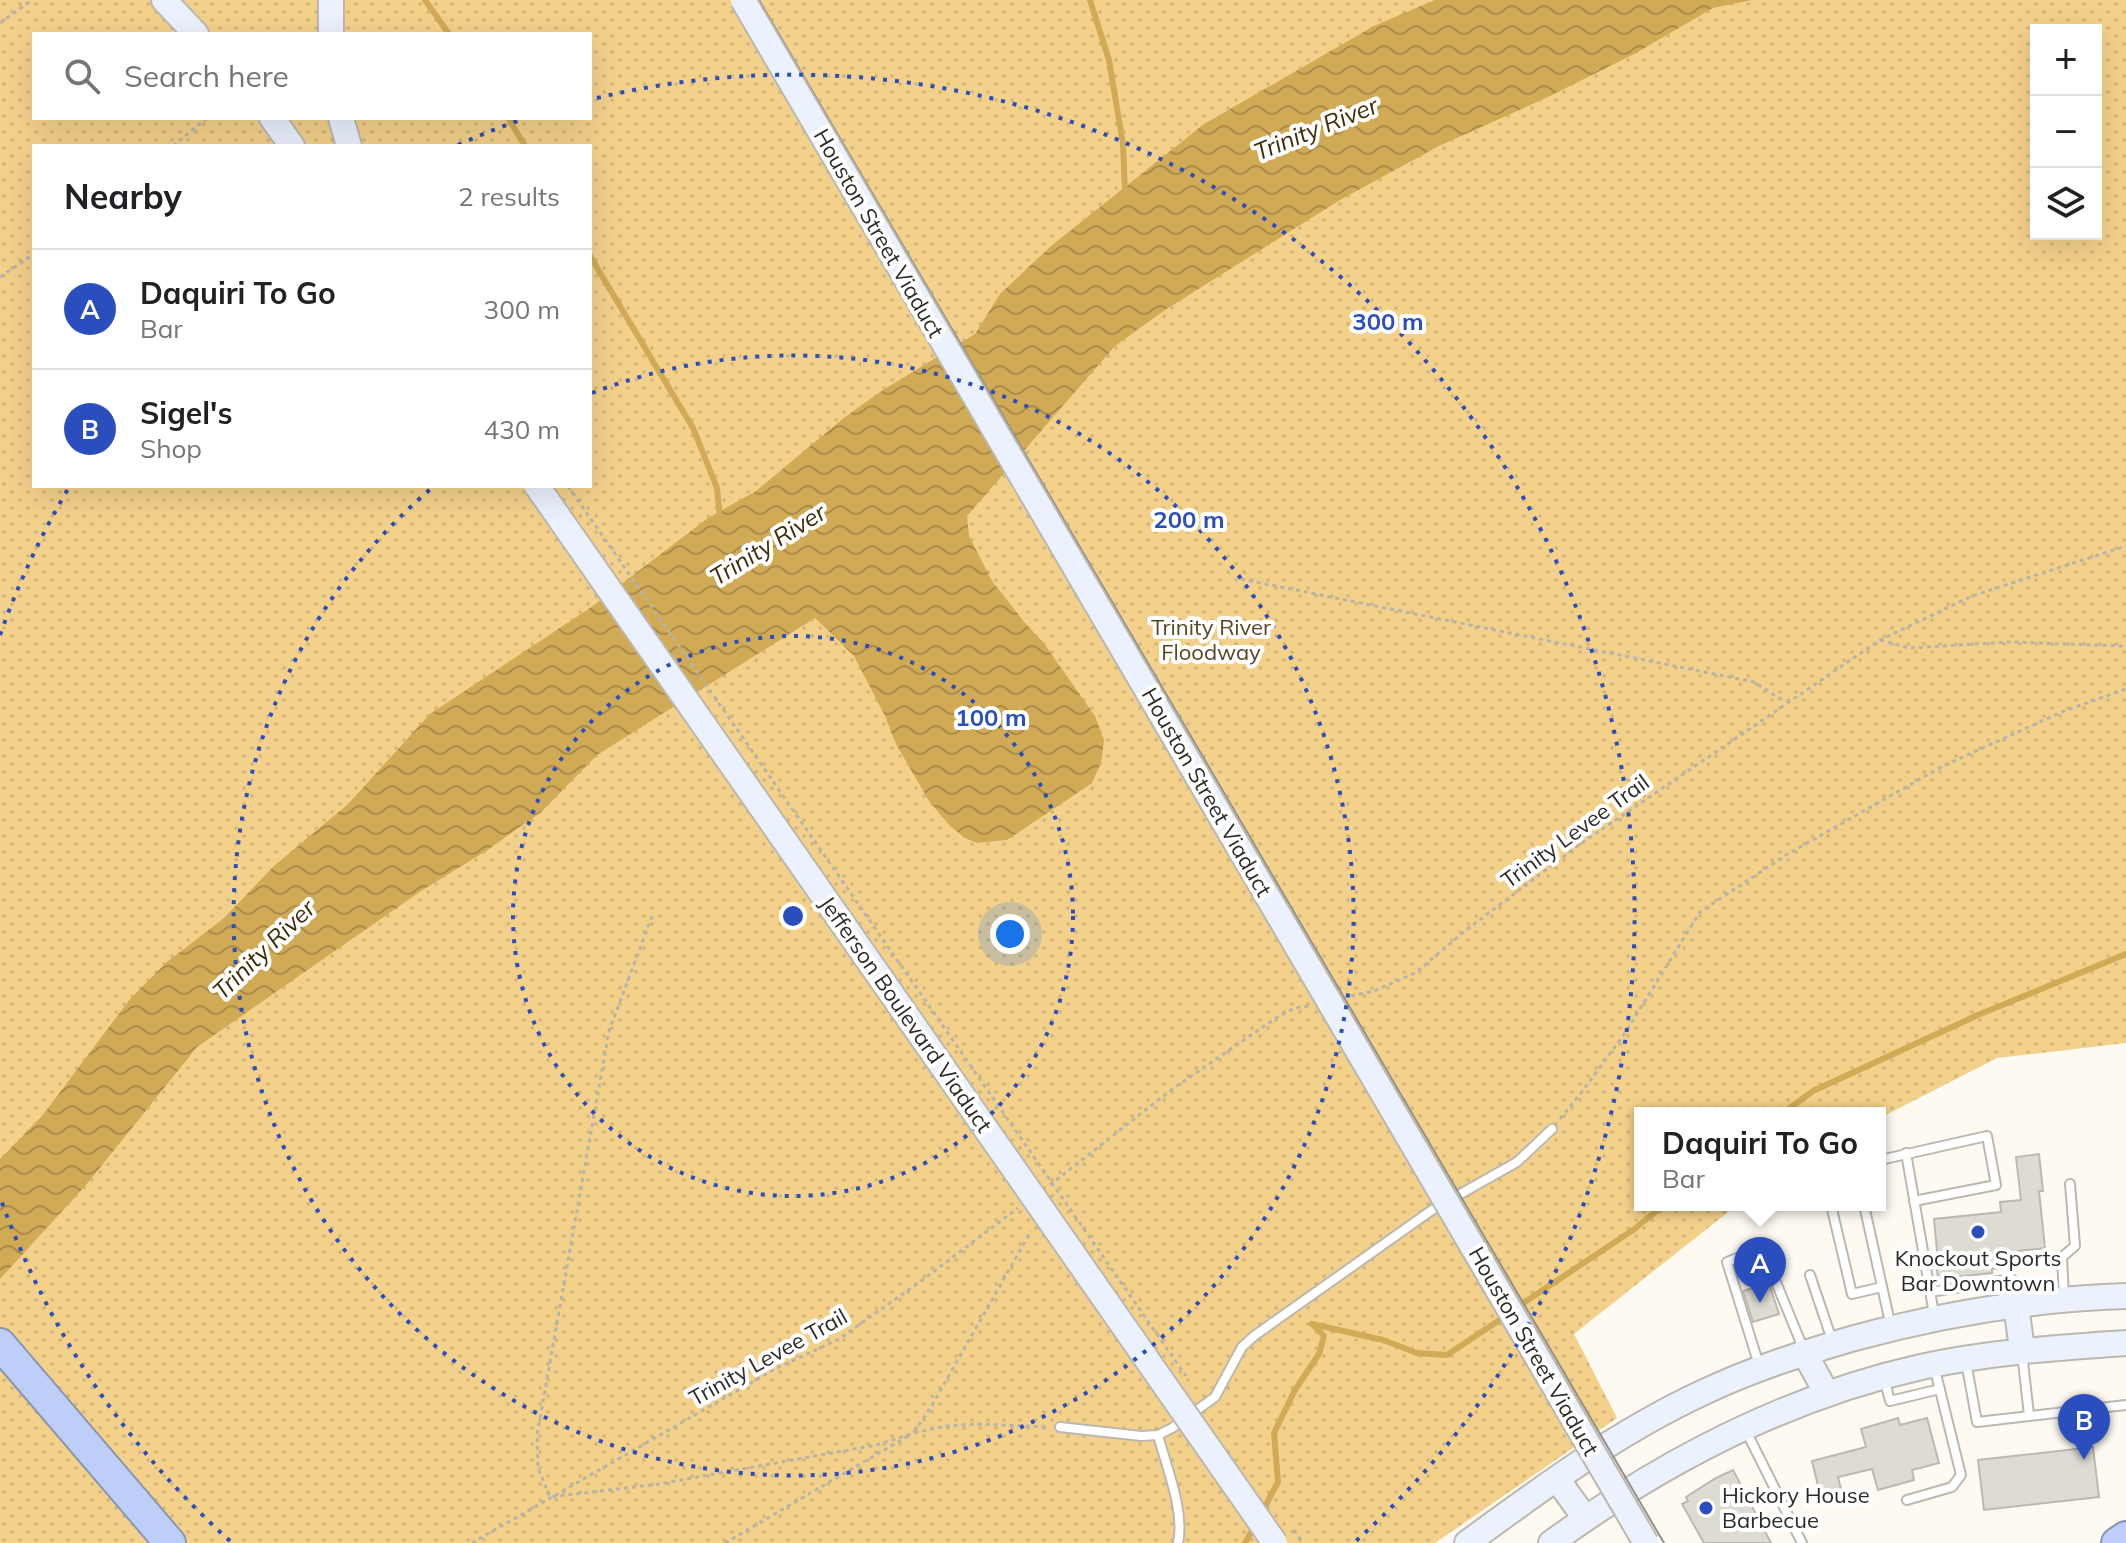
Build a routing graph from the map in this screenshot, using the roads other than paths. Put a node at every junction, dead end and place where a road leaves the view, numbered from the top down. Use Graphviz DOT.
graph roads {
  1 [pos="164,0"];
  2 [pos="185,0"];
  3 [pos="331,0"];
  4 [pos="743,0"];
  5 [pos="194,32"];
  6 [pos="209,32"];
  7 [pos="331,32"];
  8 [pos="273,120"];
  9 [pos="342,120"];
  10 [pos="291,144"];
  11 [pos="348,144"];
  12 [pos="538,488"];
  13 [pos="1552,1129"];
  14 [pos="1906,1153"];
  15 [pos="1886,1158"];
  16 [pos="2070,1184"];
  17 [pos="1914,1201"];
  18 [pos="1832,1211"];
  19 [pos="1865,1211"];
  20 [pos="1810,1275"];
  21 [pos="1882,1287"];
  22 [pos="1930,1292"];
  23 [pos="2126,1296"];
  24 [pos="2064,1299"];
  25 [pos="2016,1304"];
  26 [pos="1934,1318"];
  27 [pos="1891,1328"];
  28 [pos="2126,1343"];
  29 [pos="0,1344"];
  30 [pos="1833,1344"];
  31 [pos="2022,1350"];
  32 [pos="1804,1352"];
  33 [pos="1966,1360"];
  34 [pos="1934,1365"];
  35 [pos="1759,1367"];
  36 [pos="1884,1378"];
  37 [pos="1940,1389"];
  38 [pos="1827,1394"];
  39 [pos="2126,1405"];
  40 [pos="2029,1415"];
  41 [pos="1060,1427"];
  42 [pos="1744,1427"];
  43 [pos="1158,1435"];
  44 [pos="1557,1479"];
  45 [pos="1907,1500"];
  46 [pos="151,1518"];
  47 [pos="1585,1518"];
  48 [pos="1284,1536"];
  49 [pos="2126,1537"];
  50 [pos="170,1543"];
  51 [pos="179,1543"];
  52 [pos="1178,1543"];
  53 [pos="1467,1543"];
  54 [pos="1551,1543"];
  55 [pos="1646,1543"];
  56 [pos="1802,1543"];
  57 [pos="2117,1543"];
  1 -- 5 [label="main road"];
  2 -- 6 [label="main road"];
  3 -- 7 [label="main road, bridge"];
  4 -- 55 [label="main road, Houston Street Viaduct, bridge"];
  8 -- 10 [label="main road"];
  9 -- 11 [label="main road"];
  12 -- 48 [label="main road, Jefferson Boulevard Viaduct, bridge"];
  13 -- 43 [label="lane"];
  14 -- 15 [label="lane"];
  14 -- 17 [label="lane"];
  14 -- 17 [label="lane"];
  16 -- 24 [label="lane"];
  17 -- 22 [label="lane"];
  18 -- 21 [label="lane"];
  19 -- 21 [label="lane"];
  20 -- 30 [label="lane"];
  21 -- 27 [label="lane"];
  22 -- 25 [label="lane"];
  22 -- 26 [label="lane"];
  23 -- 24 [label="main road"];
  24 -- 25 [label="main road"];
  25 -- 26 [label="main road"];
  25 -- 31 [label="main road"];
  26 -- 27 [label="main road"];
  27 -- 30 [label="main road"];
  28 -- 31 [label="main road"];
  29 -- 46 [label="highway"];
  30 -- 32 [label="main road"];
  31 -- 33 [label="main road"];
  31 -- 40 [label="lane"];
  32 -- 35 [label="main road"];
  32 -- 35 [label="lane"];
  32 -- 38 [label="main road"];
  33 -- 34 [label="main road"];
  33 -- 40 [label="lane"];
  34 -- 36 [label="main road"];
  34 -- 37 [label="lane"];
  35 -- 44 [label="main road"];
  36 -- 37 [label="lane"];
  36 -- 38 [label="main road"];
  37 -- 45 [label="lane"];
  38 -- 42 [label="main road"];
  39 -- 40 [label="lane"];
  41 -- 43 [label="lane"];
  42 -- 47 [label="main road"];
  42 -- 56 [label="lane"];
  43 -- 52 [label="lane"];
  44 -- 47 [label="main road"];
  44 -- 53 [label="main road"];
  46 -- 50 [label="highway"];
  46 -- 51 [label="highway"];
  47 -- 54 [label="main road"];
  49 -- 57 [label="highway"];
}
